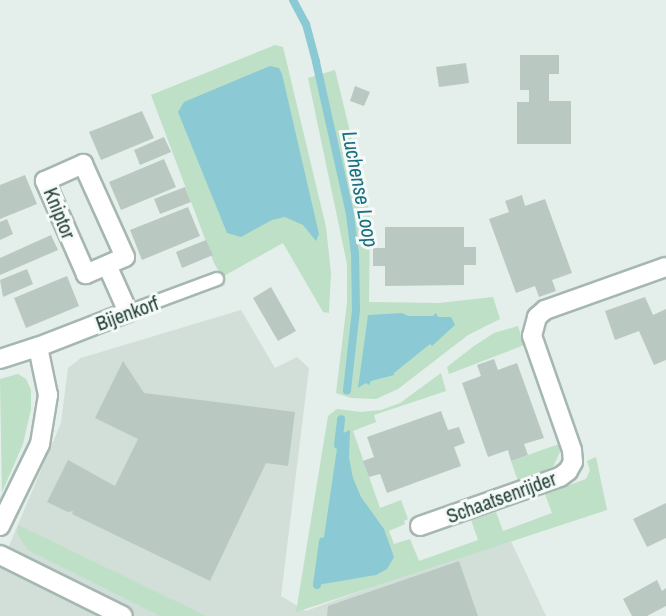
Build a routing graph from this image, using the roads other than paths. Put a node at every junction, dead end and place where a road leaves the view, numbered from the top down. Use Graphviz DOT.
graph roads {
  1 [pos="107,265"];
  2 [pos="666,267"];
  3 [pos="217,279"];
  4 [pos="128,312"];
  5 [pos="38,347"];
  6 [pos="0,359"];
  7 [pos="0,526"];
  8 [pos="420,526"];
  9 [pos="0,555"];
  10 [pos="123,616"];
  1 -- 1 [label="street, Kniptor"];
  1 -- 4 [label="street"];
  2 -- 8 [label="street, Schaatsenrijder"];
  3 -- 4 [label="lane, Bijenkorf"];
  4 -- 5 [label="street, Bijenkorf"];
  5 -- 6 [label="street, Bijenkorf"];
  5 -- 7 [label="street"];
  9 -- 10 [label="street"];
}
